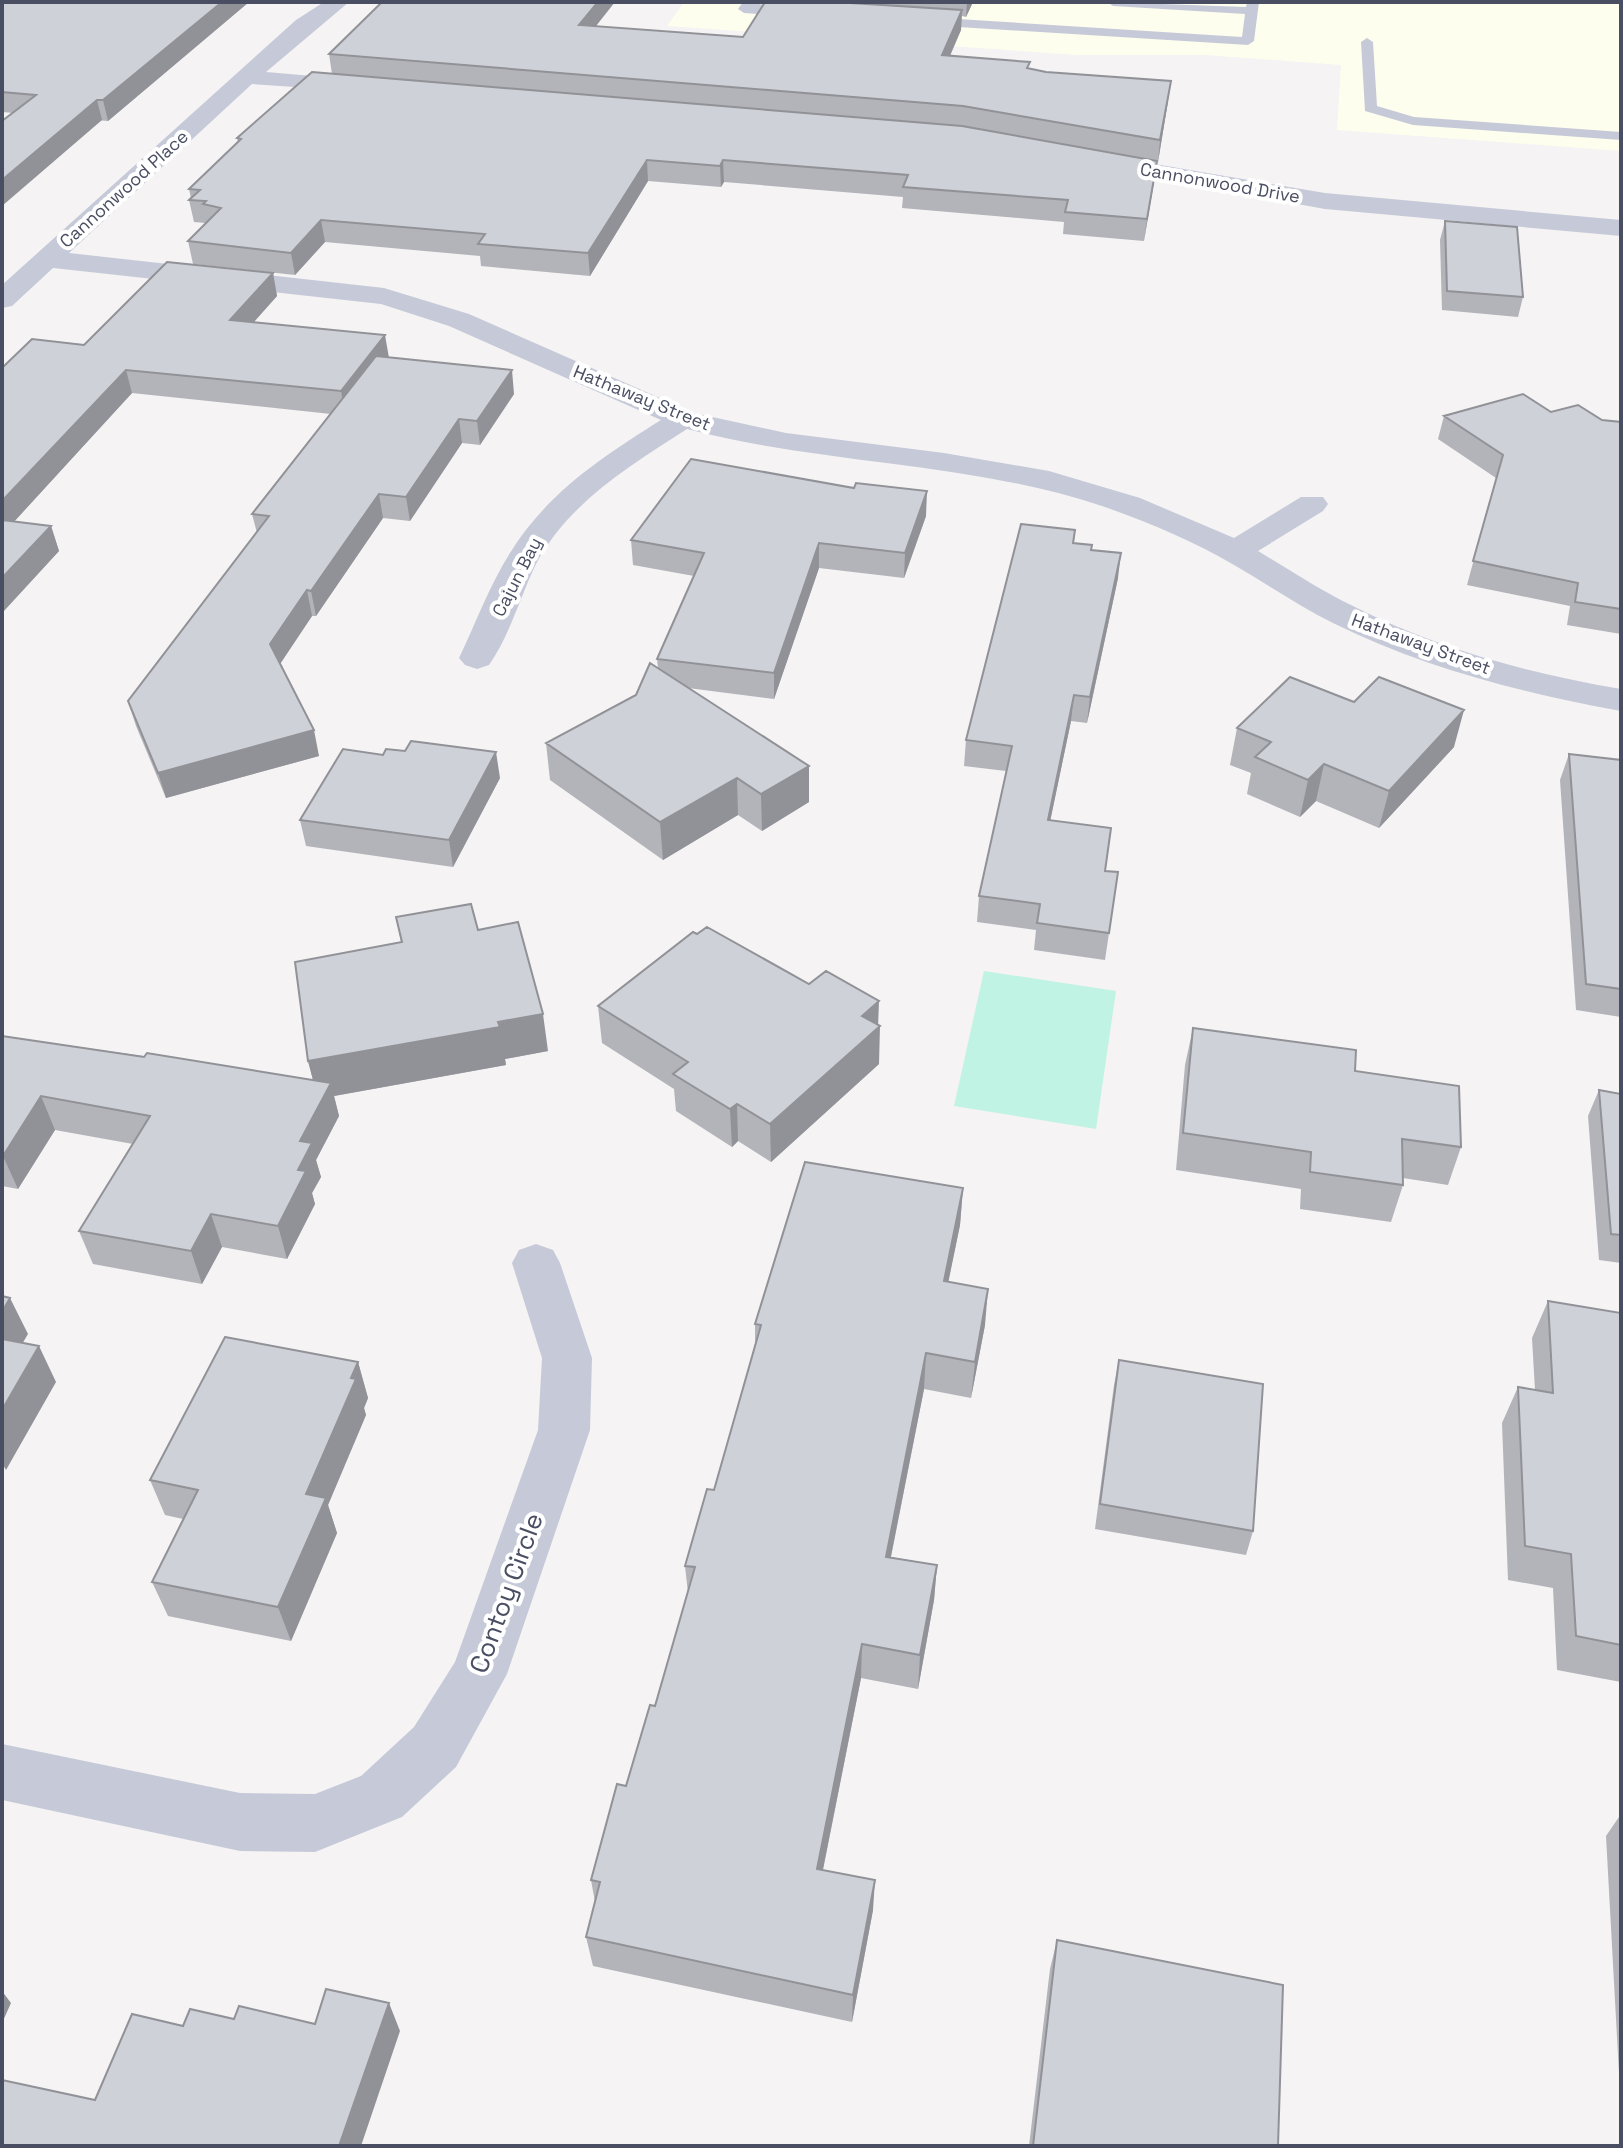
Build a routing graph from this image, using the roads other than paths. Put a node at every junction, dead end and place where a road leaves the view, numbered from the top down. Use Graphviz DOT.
graph roads {
  1 [pos="338,2"];
  2 [pos="749,2"];
  3 [pos="1113,2"];
  4 [pos="1253,7"];
  5 [pos="805,13"];
  6 [pos="912,20"];
  7 [pos="1367,42"];
  8 [pos="247,77"];
  9 [pos="389,89"];
  10 [pos="1621,136"];
  11 [pos="1074,156"];
  12 [pos="1621,228"];
  13 [pos="48,259"];
  14 [pos="2,300"];
  15 [pos="683,419"];
  16 [pos="1312,504"];
  17 [pos="1234,552"];
  18 [pos="477,658"];
  19 [pos="1621,700"];
  20 [pos="536,1263"];
  21 [pos="2,1772"];
  1 -- 8 [label="street, Cannonwood Place"];
  2 -- 5 [label="lane"];
  3 -- 4 [label="lane"];
  4 -- 6 [label="lane"];
  7 -- 10 [label="lane"];
  8 -- 9 [label="street"];
  8 -- 13 [label="street, Cannonwood Place"];
  11 -- 12 [label="street, Cannonwood Drive"];
  13 -- 14 [label="street, Cannonwood Place"];
  13 -- 15 [label="street, Hathaway Street"];
  15 -- 17 [label="street, Hathaway Street"];
  15 -- 18 [label="street, Cajun Bay"];
  16 -- 17 [label="street"];
  17 -- 19 [label="street, Hathaway Street"];
  20 -- 21 [label="street, Contoy Circle"];
}
